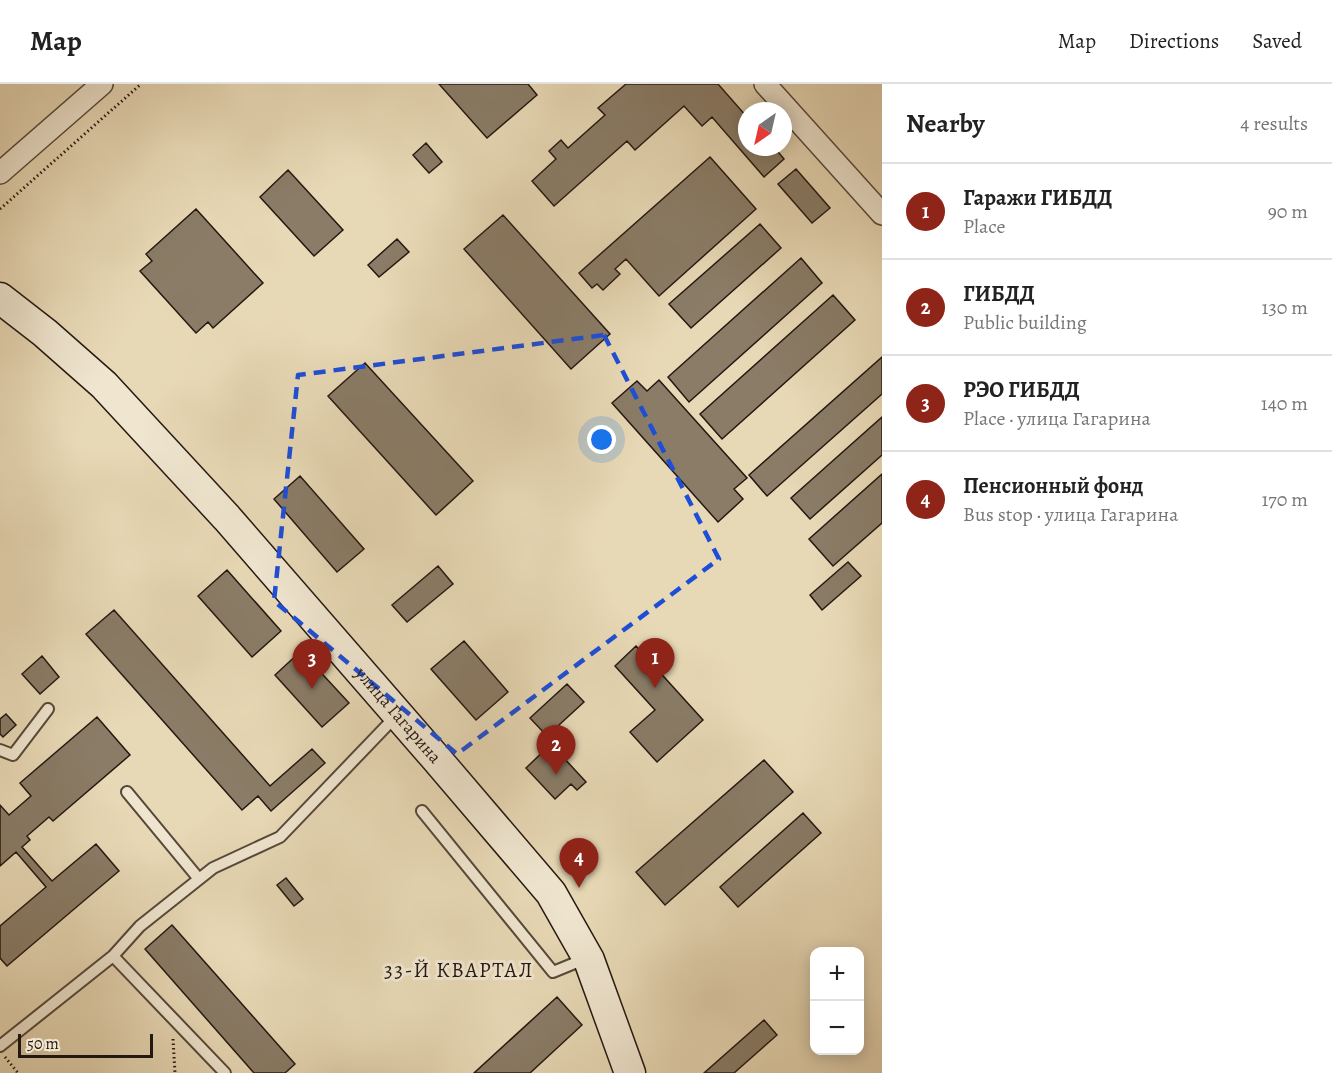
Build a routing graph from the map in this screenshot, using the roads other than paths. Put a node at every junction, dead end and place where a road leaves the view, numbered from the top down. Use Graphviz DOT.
graph roads {
  1 [pos="102,84"];
  2 [pos="765,84"];
  3 [pos="0,173"];
  4 [pos="882,214"];
  5 [pos="0,298"];
  6 [pos="48,709"];
  7 [pos="398,714"];
  8 [pos="0,750"];
  9 [pos="126,792"];
  10 [pos="422,811"];
  11 [pos="199,879"];
  12 [pos="113,956"];
  13 [pos="587,958"];
  14 [pos="0,1046"];
  15 [pos="225,1073"];
  16 [pos="630,1073"];
  1 -- 3 [label="street"];
  2 -- 4 [label="street"];
  5 -- 7 [label="street, улица Гагарина"];
  6 -- 8 [label="lane"];
  7 -- 11 [label="lane"];
  7 -- 13 [label="street, улица Гагарина"];
  9 -- 11 [label="lane"];
  10 -- 13 [label="lane"];
  11 -- 12 [label="lane"];
  12 -- 14 [label="lane"];
  12 -- 15 [label="lane"];
  13 -- 16 [label="street, улица Гагарина"];
}
